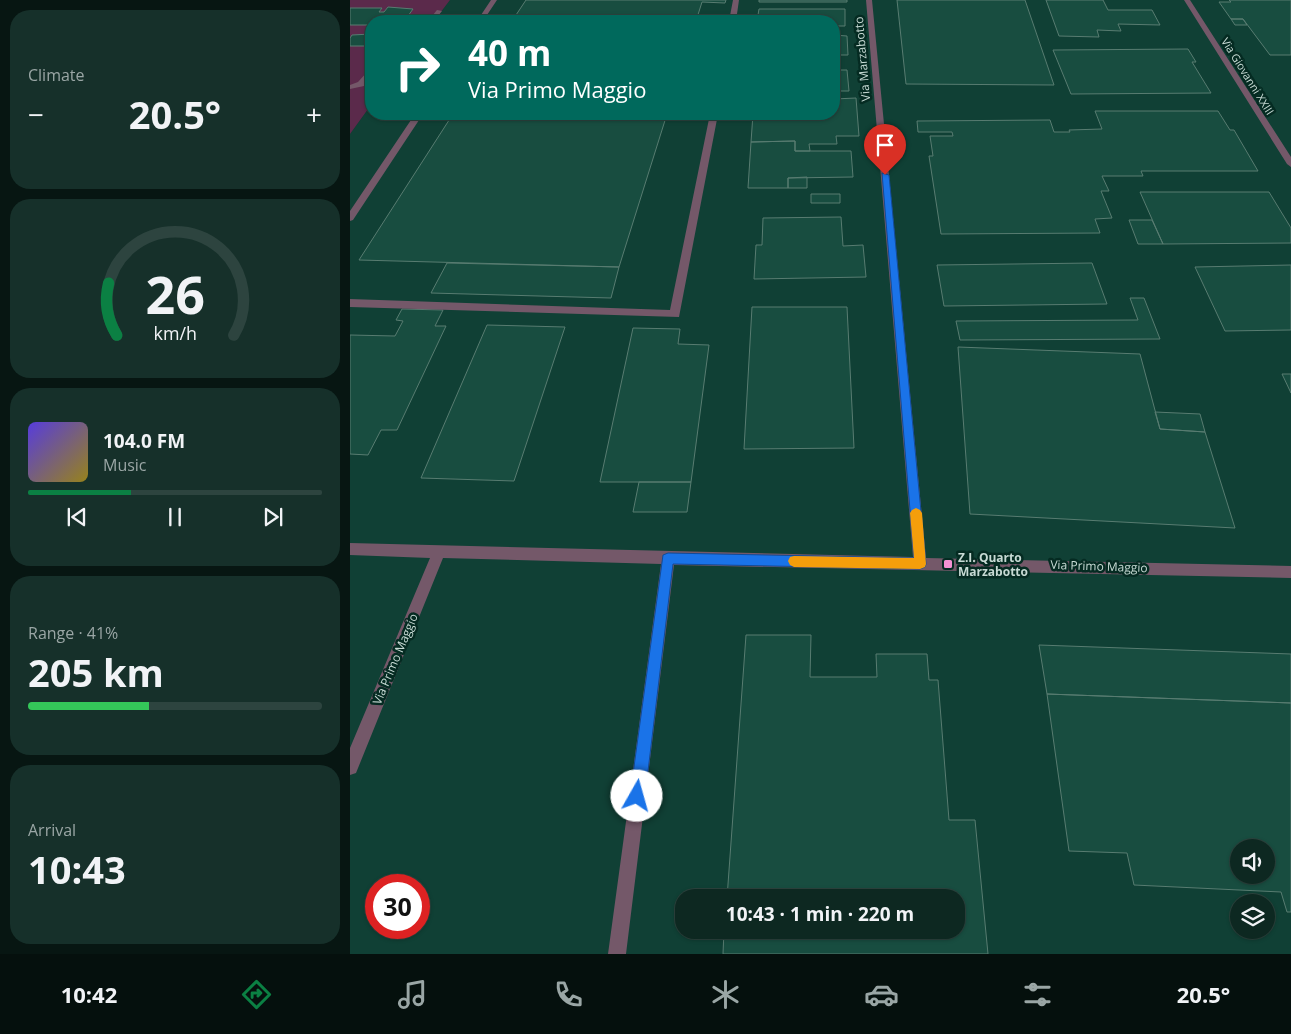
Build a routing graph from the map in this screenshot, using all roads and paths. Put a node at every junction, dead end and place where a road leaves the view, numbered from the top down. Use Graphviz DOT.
graph roads {
  1 [pos="494,0"];
  2 [pos="736,0"];
  3 [pos="869,0"];
  4 [pos="1186,0"];
  5 [pos="440,11"];
  6 [pos="436,15"];
  7 [pos="484,15"];
  8 [pos="733,15"];
  9 [pos="365,80"];
  10 [pos="350,87"];
  11 [pos="415,120"];
  12 [pos="713,120"];
  13 [pos="1291,164"];
  14 [pos="350,218"];
  15 [pos="350,303"];
  16 [pos="350,549"];
  17 [pos="439,552"];
  18 [pos="668,559"];
  19 [pos="920,564"];
  20 [pos="1291,572"];
  21 [pos="350,767"];
  22 [pos="617,954"];
  1 -- 7 [label="street"];
  2 -- 8 [label="street"];
  3 -- 19 [label="street, Via Marzabotto"];
  4 -- 13 [label="street, Via Giovanni XXIII"];
  5 -- 6 [label="street"];
  9 -- 10 [label="street"];
  11 -- 14 [label="street"];
  12 -- 15 [label="street"];
  16 -- 17 [label="street, Via Primo Maggio"];
  17 -- 18 [label="street, Via Primo Maggio"];
  17 -- 21 [label="street, Via Primo Maggio"];
  18 -- 19 [label="street, Via Primo Maggio"];
  18 -- 22 [label="street"];
  19 -- 20 [label="street, Via Primo Maggio"];
}
